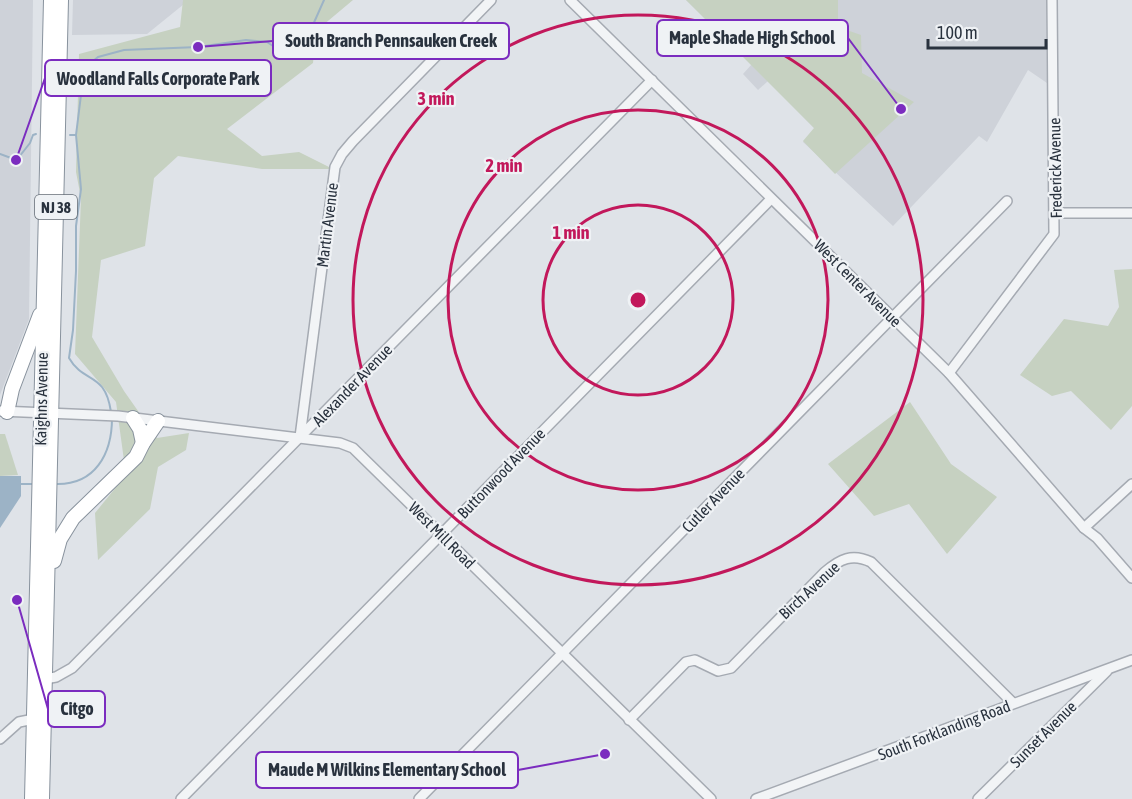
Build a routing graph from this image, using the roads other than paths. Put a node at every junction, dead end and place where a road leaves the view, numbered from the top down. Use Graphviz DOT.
graph roads {
  1 [pos="51,0"];
  2 [pos="61,0"];
  3 [pos="491,0"];
  4 [pos="570,0"];
  5 [pos="1052,0"];
  6 [pos="652,80"];
  7 [pos="771,199"];
  8 [pos="1007,201"];
  9 [pos="1056,213"];
  10 [pos="1132,213"];
  11 [pos="44,305"];
  12 [pos="893,318"];
  13 [pos="949,373"];
  14 [pos="3,412"];
  15 [pos="46,414"];
  16 [pos="133,418"];
  17 [pos="159,421"];
  18 [pos="300,438"];
  19 [pos="143,443"];
  20 [pos="1132,484"];
  21 [pos="44,491"];
  22 [pos="1084,528"];
  23 [pos="442,535"];
  24 [pos="1132,578"];
  25 [pos="48,586"];
  26 [pos="562,654"];
  27 [pos="1132,660"];
  28 [pos="1108,669"];
  29 [pos="45,679"];
  30 [pos="1013,703"];
  31 [pos="34,719"];
  32 [pos="629,720"];
  33 [pos="0,740"];
  34 [pos="32,799"];
  35 [pos="42,799"];
  36 [pos="181,799"];
  37 [pos="419,799"];
  38 [pos="711,799"];
  39 [pos="756,799"];
  40 [pos="978,799"];
  1 -- 11 [label="highway, Kaighns Avenue / NJ 38"];
  2 -- 15 [label="highway, Kaighns Avenue / NJ 38"];
  3 -- 18 [label="street, Martin Avenue"];
  4 -- 6 [label="street, West Center Avenue"];
  5 -- 9 [label="street, Frederick Avenue"];
  6 -- 7 [label="street, West Center Avenue"];
  6 -- 18 [label="street, Alexander Avenue"];
  7 -- 12 [label="street, West Center Avenue"];
  7 -- 23 [label="street, Buttonwood Avenue"];
  8 -- 12 [label="street, Cutler Avenue"];
  9 -- 10 [label="street"];
  9 -- 13 [label="street, Frederick Avenue"];
  11 -- 14 [label="highway"];
  11 -- 15 [label="highway, Kaighns Avenue / NJ 38"];
  12 -- 13 [label="street, West Center Avenue"];
  12 -- 26 [label="street, Cutler Avenue"];
  13 -- 22 [label="street, West Center Avenue"];
  14 -- 15 [label="street, West Mill Road"];
  15 -- 16 [label="street, West Mill Road"];
  15 -- 21 [label="highway, Kaighns Avenue / NJ 38"];
  16 -- 17 [label="street, West Mill Road"];
  16 -- 19 [label="highway"];
  17 -- 18 [label="street, West Mill Road"];
  17 -- 19 [label="highway"];
  18 -- 23 [label="street, West Mill Road"];
  18 -- 29 [label="street, Alexander Avenue"];
  19 -- 25 [label="highway"];
  20 -- 22 [label="street"];
  21 -- 25 [label="highway, Kaighns Avenue / NJ 38"];
  21 -- 31 [label="highway, Kaighns Avenue / NJ 38"];
  22 -- 24 [label="street, West Center Avenue"];
  23 -- 26 [label="street, West Mill Road"];
  23 -- 36 [label="street, Buttonwood Avenue"];
  25 -- 29 [label="highway, Kaighns Avenue / NJ 38"];
  26 -- 32 [label="street, West Mill Road"];
  26 -- 37 [label="street, Cutler Avenue"];
  27 -- 28 [label="street, South Forklanding Road"];
  28 -- 30 [label="street, South Forklanding Road"];
  28 -- 40 [label="street, Sunset Avenue"];
  29 -- 35 [label="highway, Kaighns Avenue / NJ 38"];
  30 -- 32 [label="street, Birch Avenue"];
  30 -- 39 [label="street, South Forklanding Road"];
  31 -- 33 [label="street"];
  31 -- 34 [label="highway, Kaighns Avenue / NJ 38"];
  32 -- 38 [label="street, West Mill Road"];
}
